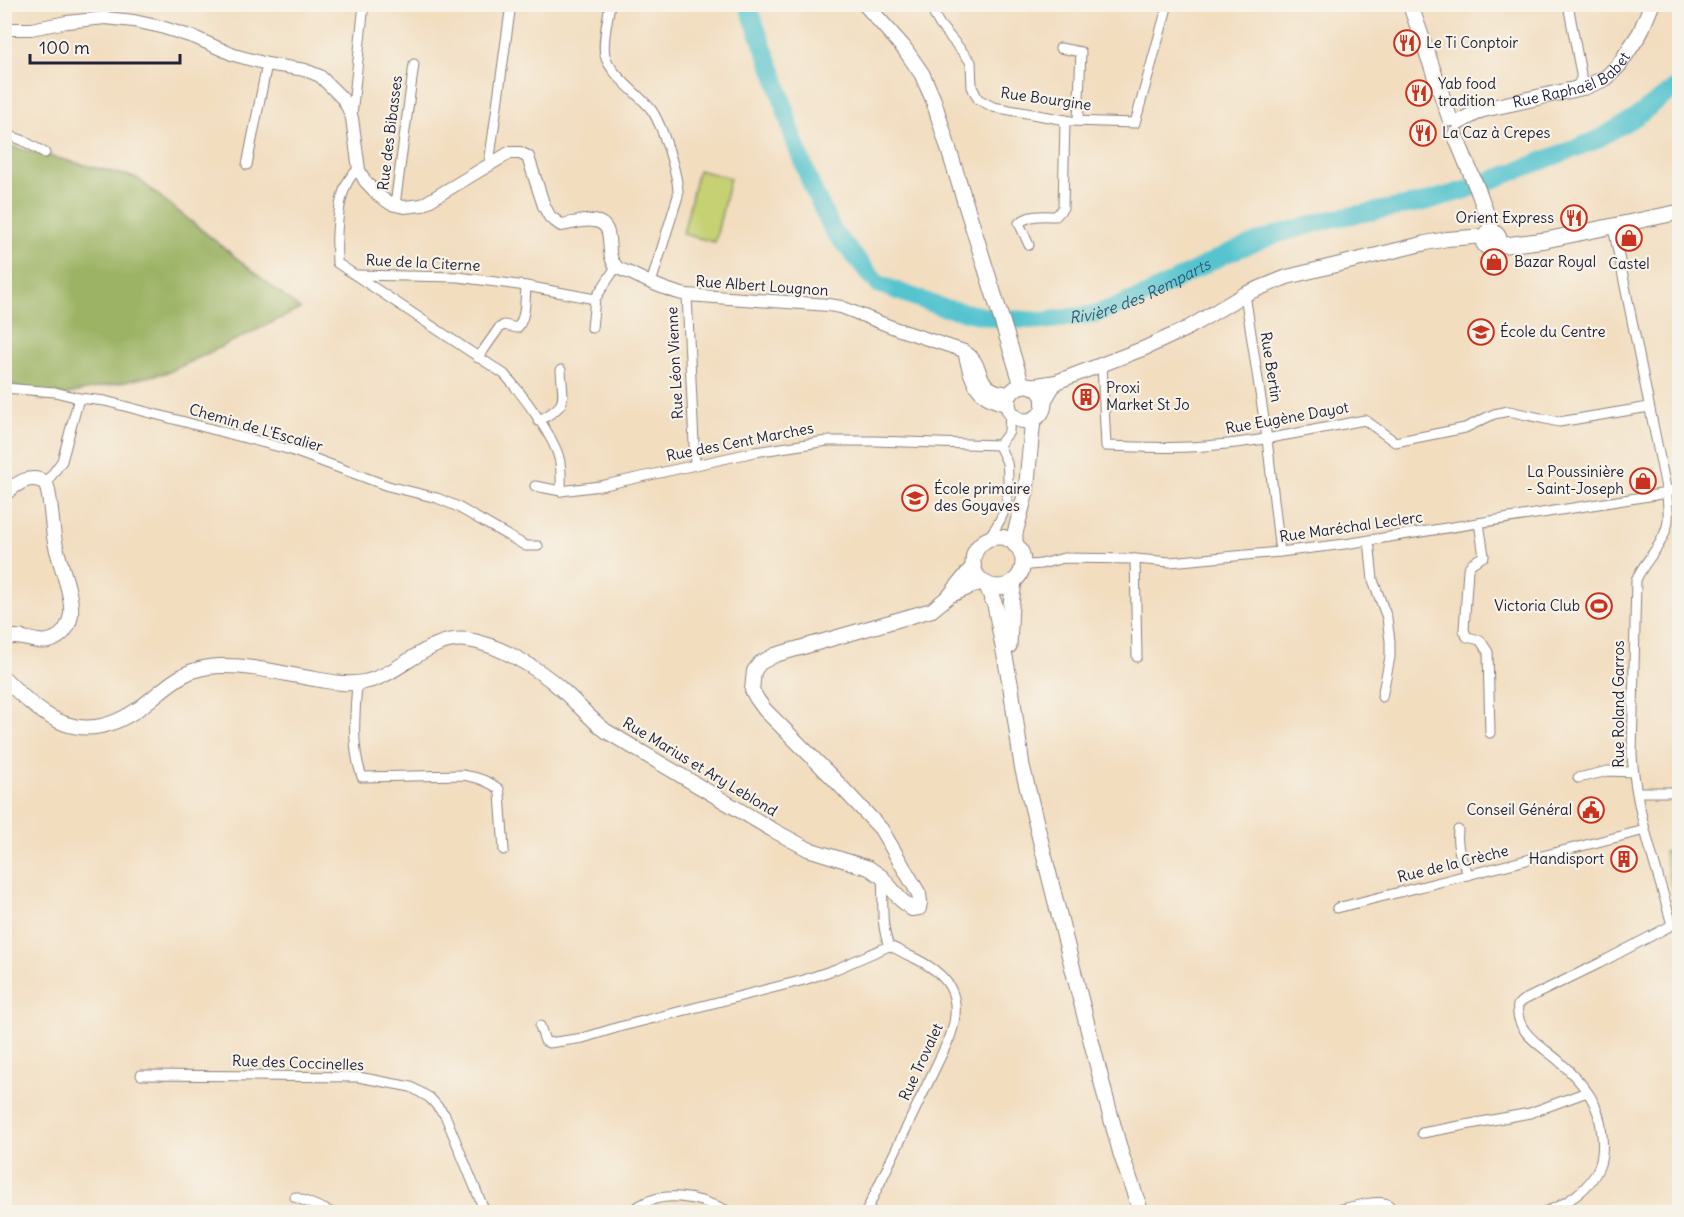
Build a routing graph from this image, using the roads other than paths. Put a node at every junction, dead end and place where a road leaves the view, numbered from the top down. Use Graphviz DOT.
graph roads {
  1 [pos="364,4"];
  2 [pos="511,4"];
  3 [pos="610,4"];
  4 [pos="865,4"];
  5 [pos="928,4"];
  6 [pos="1168,4"];
  7 [pos="1410,4"];
  8 [pos="1568,4"];
  9 [pos="1652,4"];
  10 [pos="4,29"];
  11 [pos="1060,48"];
  12 [pos="267,64"];
  13 [pos="414,64"];
  14 [pos="1575,89"];
  15 [pos="352,118"];
  16 [pos="1065,120"];
  17 [pos="1078,121"];
  18 [pos="1455,125"];
  19 [pos="4,132"];
  20 [pos="45,153"];
  21 [pos="489,164"];
  22 [pos="247,165"];
  23 [pos="359,170"];
  24 [pos="395,205"];
  25 [pos="1680,212"];
  26 [pos="1613,227"];
  27 [pos="1490,235"];
  28 [pos="1029,245"];
  29 [pos="616,267"];
  30 [pos="354,275"];
  31 [pos="651,283"];
  32 [pos="526,286"];
  33 [pos="1245,294"];
  34 [pos="687,295"];
  35 [pos="594,299"];
  36 [pos="592,327"];
  37 [pos="478,358"];
  38 [pos="1102,364"];
  39 [pos="561,370"];
  40 [pos="1055,383"];
  41 [pos="4,388"];
  42 [pos="80,398"];
  43 [pos="1019,403"];
  44 [pos="1043,403"];
  45 [pos="1649,407"];
  46 [pos="538,421"];
  47 [pos="1267,439"];
  48 [pos="999,445"];
  49 [pos="695,465"];
  50 [pos="46,483"];
  51 [pos="535,486"];
  52 [pos="1680,486"];
  53 [pos="561,491"];
  54 [pos="1667,493"];
  55 [pos="4,494"];
  56 [pos="1019,518"];
  57 [pos="1479,523"];
  58 [pos="989,539"];
  59 [pos="1370,540"];
  60 [pos="1015,545"];
  61 [pos="538,546"];
  62 [pos="1280,552"];
  63 [pos="1135,559"];
  64 [pos="1023,564"];
  65 [pos="973,566"];
  66 [pos="1014,581"];
  67 [pos="984,583"];
  68 [pos="949,596"];
  69 [pos="4,639"];
  70 [pos="1137,657"];
  71 [pos="4,678"];
  72 [pos="357,683"];
  73 [pos="1011,688"];
  74 [pos="1382,697"];
  75 [pos="1490,733"];
  76 [pos="1633,772"];
  77 [pos="1578,778"];
  78 [pos="1637,792"];
  79 [pos="1680,792"];
  80 [pos="1458,830"];
  81 [pos="1645,830"];
  82 [pos="504,850"];
  83 [pos="1469,876"];
  84 [pos="882,877"];
  85 [pos="1337,908"];
  86 [pos="889,946"];
  87 [pos="540,1026"];
  88 [pos="141,1074"];
  89 [pos="1587,1092"];
  90 [pos="1422,1133"];
  91 [pos="295,1197"];
  92 [pos="331,1212"];
  93 [pos="485,1212"];
  94 [pos="631,1212"];
  95 [pos="730,1212"];
  96 [pos="866,1212"];
  97 [pos="1141,1212"];
  98 [pos="1329,1212"];
  99 [pos="1394,1212"];
  100 [pos="1544,1212"];
  1 -- 15 [label="street"];
  2 -- 21 [label="street"];
  3 -- 31 [label="street"];
  4 -- 43 [label="main road"];
  5 -- 16 [label="street, Rue Bourgine"];
  6 -- 17 [label="street, Rue Bourgine"];
  7 -- 18 [label="main road"];
  8 -- 14 [label="street"];
  9 -- 14 [label="main road, Rue Raphaël Babet"];
  10 -- 12 [label="street"];
  11 -- 17 [label="street"];
  12 -- 15 [label="street"];
  12 -- 22 [label="street"];
  13 -- 24 [label="street, Rue des Bibasses"];
  14 -- 18 [label="main road, Rue Raphaël Babet"];
  15 -- 23 [label="street"];
  16 -- 17 [label="street, Rue Bourgine"];
  16 -- 28 [label="street"];
  18 -- 27 [label="main road"];
  19 -- 20 [label="street"];
  21 -- 24 [label="street"];
  21 -- 29 [label="street"];
  23 -- 24 [label="street"];
  23 -- 30 [label="street, Rue de la Citerne"];
  25 -- 26 [label="main road"];
  26 -- 27 [label="main road"];
  26 -- 45 [label="street, Rue Roland Garros"];
  27 -- 33 [label="main road"];
  29 -- 31 [label="street, Rue Albert Lougnon"];
  29 -- 35 [label="street"];
  30 -- 32 [label="street, Rue de la Citerne"];
  30 -- 37 [label="street, Rue de la Citerne"];
  31 -- 34 [label="street, Rue Albert Lougnon"];
  32 -- 35 [label="street, Rue de la Citerne"];
  32 -- 37 [label="street"];
  33 -- 38 [label="main road"];
  33 -- 47 [label="street, Rue Bertin"];
  34 -- 43 [label="street, Rue Albert Lougnon"];
  34 -- 49 [label="street, Rue Léon Vienne"];
  35 -- 36 [label="street"];
  37 -- 46 [label="street, Rue de la Citerne"];
  38 -- 40 [label="main road"];
  38 -- 47 [label="street, Rue Eugène Dayot"];
  39 -- 46 [label="street"];
  40 -- 43 [label="main road"];
  40 -- 44 [label="main road"];
  41 -- 42 [label="street"];
  42 -- 50 [label="street"];
  42 -- 61 [label="street, Chemin de L'Escalier"];
  43 -- 44 [label="main road"];
  43 -- 48 [label="street"];
  43 -- 56 [label="main road"];
  45 -- 47 [label="street, Rue Eugène Dayot"];
  45 -- 54 [label="street, Rue Roland Garros"];
  46 -- 53 [label="street, Rue de la Citerne"];
  47 -- 62 [label="street, Rue Bertin"];
  48 -- 49 [label="street, Rue des Cent Marches"];
  48 -- 58 [label="street"];
  49 -- 53 [label="street, Rue des Cent Marches"];
  50 -- 55 [label="main road"];
  50 -- 69 [label="main road"];
  51 -- 53 [label="street"];
  52 -- 54 [label="street, Rue Maréchal Leclerc"];
  54 -- 57 [label="street, Rue Maréchal Leclerc"];
  54 -- 76 [label="street, Rue Roland Garros"];
  56 -- 58 [label="main road"];
  56 -- 60 [label="main road"];
  57 -- 59 [label="street, Rue Maréchal Leclerc"];
  57 -- 75 [label="street"];
  58 -- 60 [label="main road"];
  58 -- 65 [label="main road"];
  59 -- 62 [label="street, Rue Maréchal Leclerc"];
  59 -- 74 [label="street"];
  60 -- 64 [label="main road"];
  62 -- 63 [label="street, Rue Maréchal Leclerc"];
  63 -- 64 [label="street, Rue Maréchal Leclerc"];
  63 -- 70 [label="street"];
  64 -- 66 [label="main road"];
  65 -- 67 [label="main road"];
  65 -- 68 [label="main road, Rue Marius et Ary Leblond"];
  66 -- 67 [label="main road"];
  66 -- 73 [label="main road"];
  67 -- 68 [label="main road, Rue Marius et Ary Leblond"];
  67 -- 73 [label="main road"];
  68 -- 84 [label="main road, Rue Marius et Ary Leblond"];
  71 -- 72 [label="main road, Rue Marius et Ary Leblond"];
  72 -- 82 [label="street"];
  72 -- 84 [label="main road, Rue Marius et Ary Leblond"];
  73 -- 97 [label="main road"];
  76 -- 77 [label="street"];
  76 -- 78 [label="street, Rue Roland Garros"];
  78 -- 79 [label="street"];
  78 -- 81 [label="street, Rue Roland Garros"];
  80 -- 83 [label="street"];
  81 -- 83 [label="street, Rue de la Crèche"];
  81 -- 89 [label="street, Rue Roland Garros"];
  83 -- 85 [label="street, Rue de la Crèche"];
  84 -- 86 [label="street"];
  86 -- 87 [label="street"];
  86 -- 96 [label="street, Rue Trovalet"];
  88 -- 93 [label="street, Rue des Coccinelles"];
  89 -- 90 [label="street"];
  89 -- 100 [label="street"];
  91 -- 92 [label="street"];
  94 -- 95 [label="street"];
  98 -- 99 [label="street"];
}
